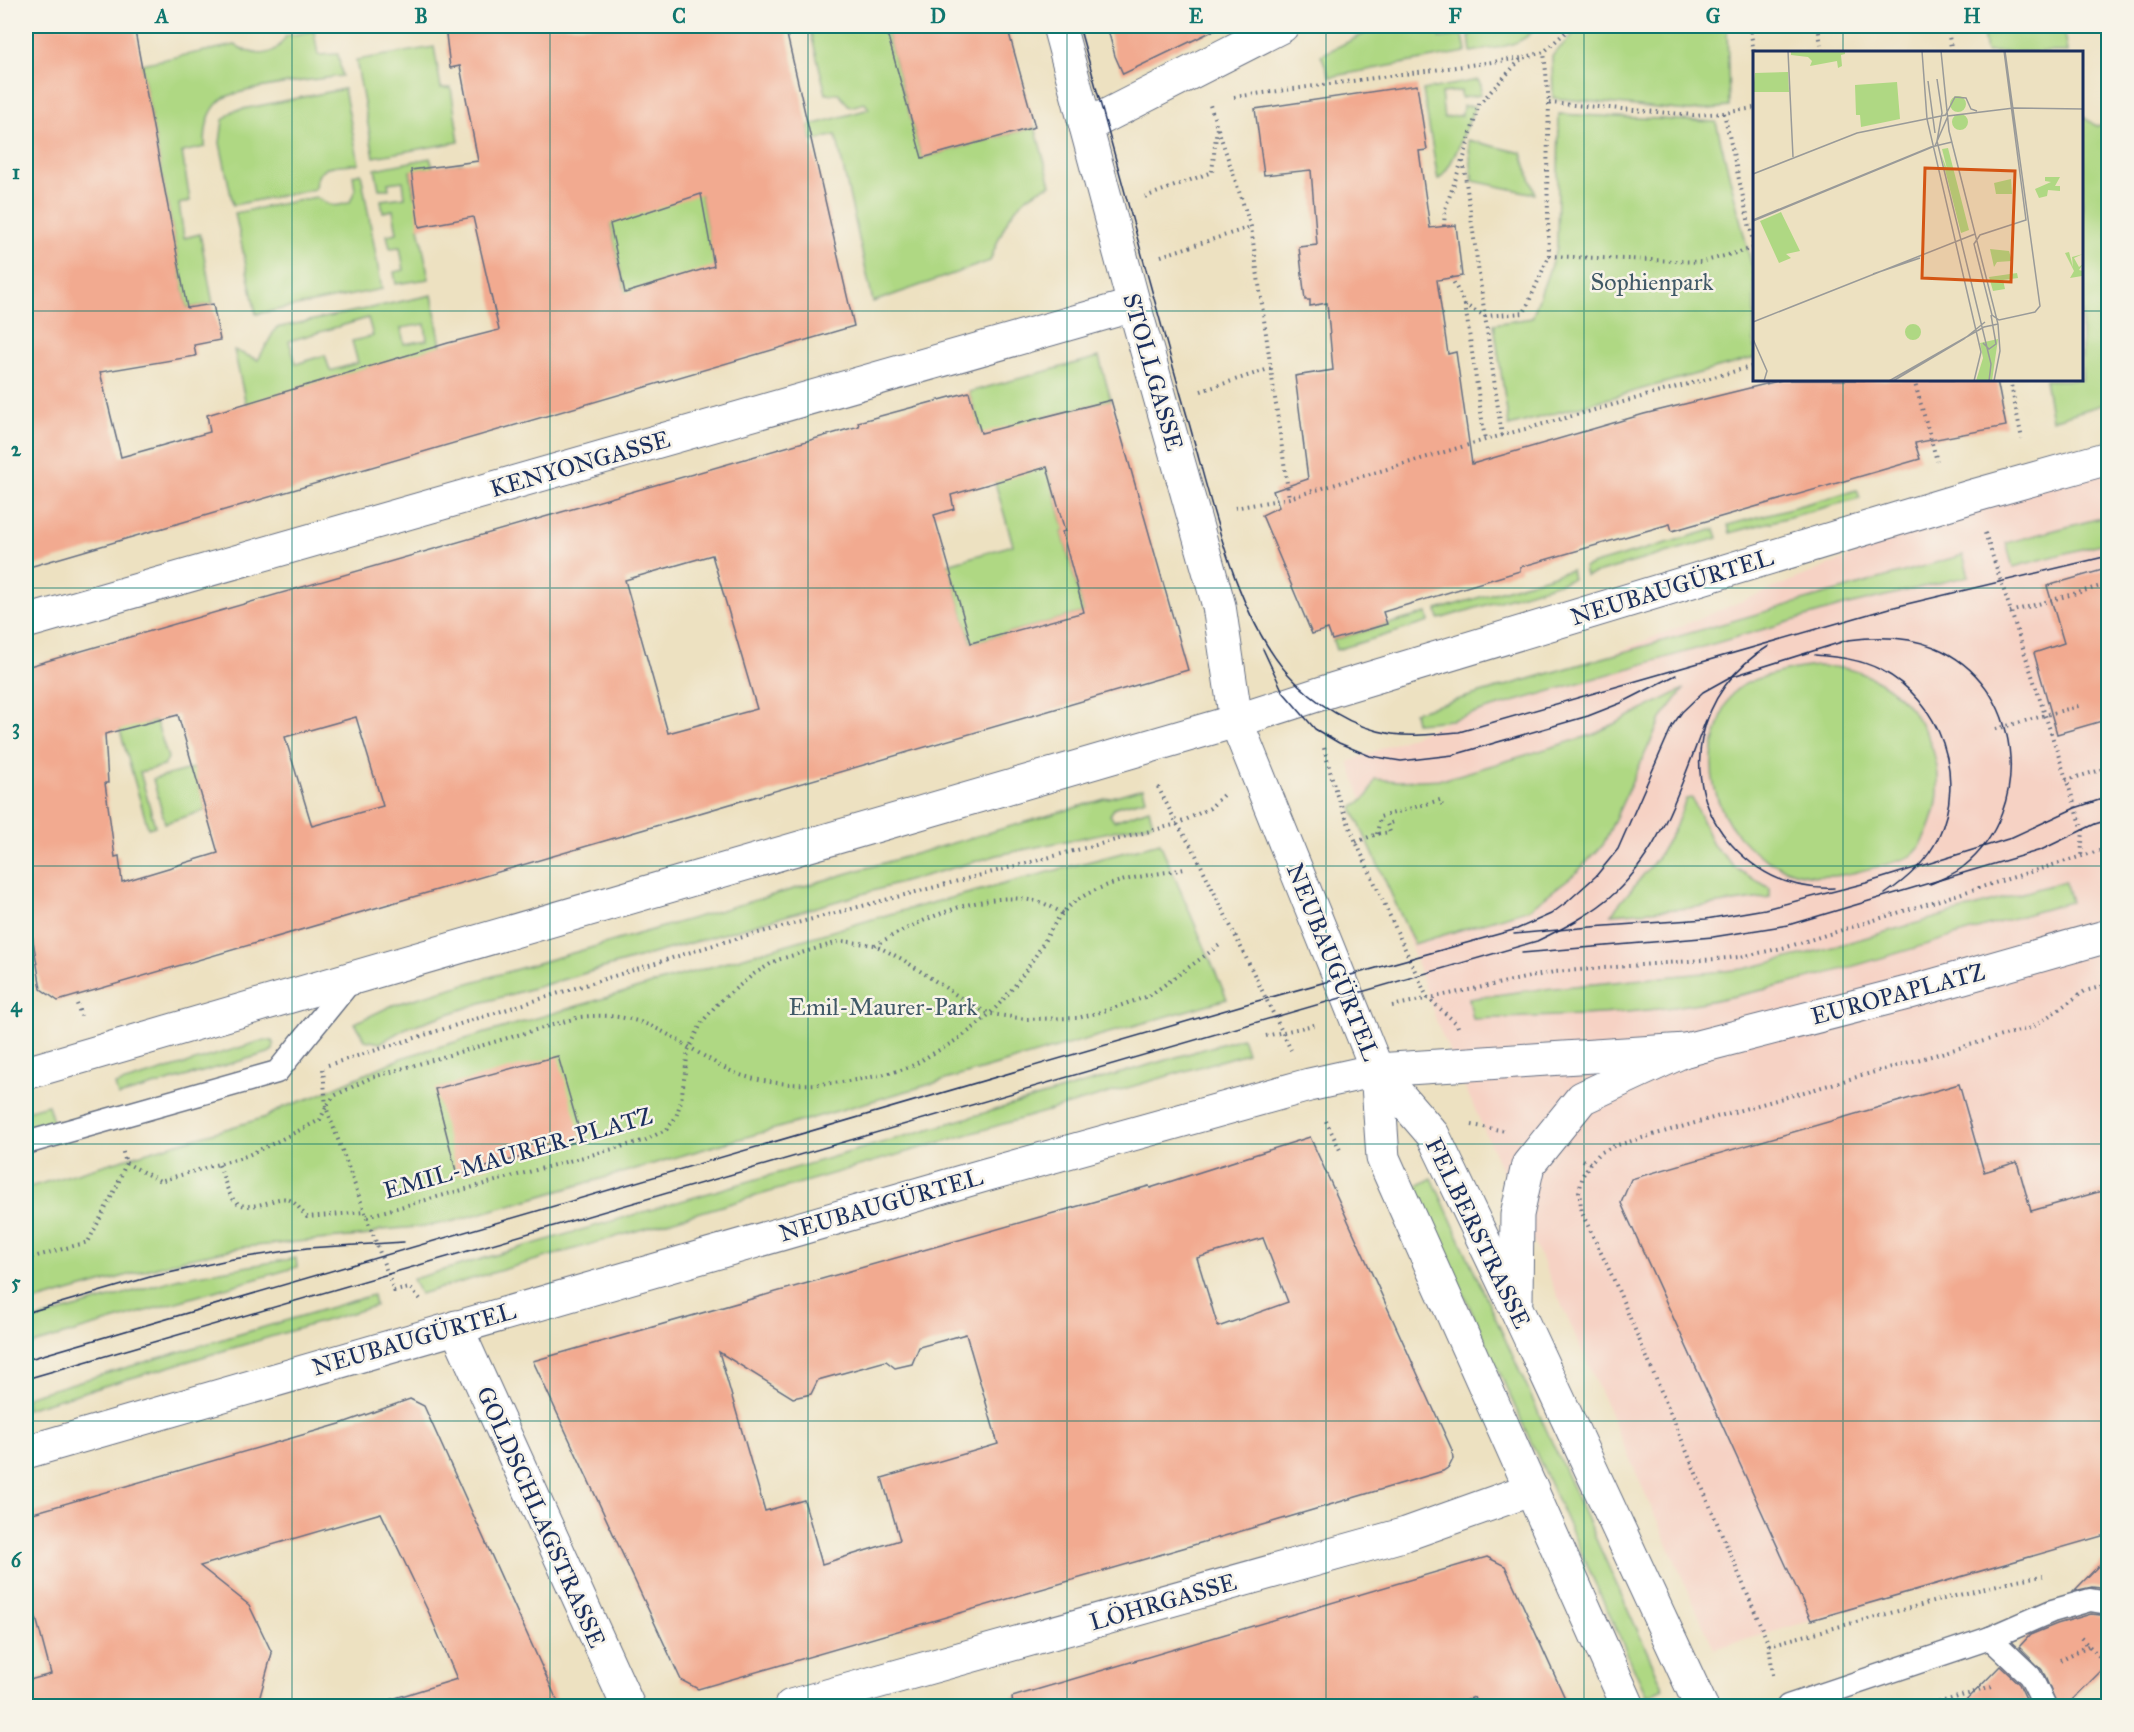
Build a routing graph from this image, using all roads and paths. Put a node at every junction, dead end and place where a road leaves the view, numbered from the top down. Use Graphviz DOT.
graph roads {
  1 [pos="1059,26"];
  2 [pos="1282,26"];
  3 [pos="1572,26"];
  4 [pos="1750,26"];
  5 [pos="1818,26"];
  6 [pos="1947,26"];
  7 [pos="1754,51"];
  8 [pos="1822,51"];
  9 [pos="1952,51"];
  10 [pos="1544,52"];
  11 [pos="1522,58"];
  12 [pos="1232,97"];
  13 [pos="1208,100"];
  14 [pos="1549,103"];
  15 [pos="1753,108"];
  16 [pos="1724,113"];
  17 [pos="1086,126"];
  18 [pos="1217,127"];
  19 [pos="1463,161"];
  20 [pos="1144,197"];
  21 [pos="1444,226"];
  22 [pos="1251,227"];
  23 [pos="1753,238"];
  24 [pos="1753,248"];
  25 [pos="1161,256"];
  26 [pos="1549,256"];
  27 [pos="1451,278"];
  28 [pos="1465,304"];
  29 [pos="1134,305"];
  30 [pos="1485,316"];
  31 [pos="1753,367"];
  32 [pos="1272,368"];
  33 [pos="1914,381"];
  34 [pos="2010,381"];
  35 [pos="1201,391"];
  36 [pos="1502,436"];
  37 [pos="2022,439"];
  38 [pos="1485,440"];
  39 [pos="2109,458"];
  40 [pos="1937,462"];
  41 [pos="1973,496"];
  42 [pos="1289,498"];
  43 [pos="1235,508"];
  44 [pos="2109,584"];
  45 [pos="2010,612"];
  46 [pos="26,622"];
  47 [pos="2082,705"];
  48 [pos="2044,715"];
  49 [pos="1236,721"];
  50 [pos="1996,729"];
  51 [pos="1324,748"];
  52 [pos="2109,768"];
  53 [pos="2066,780"];
  54 [pos="1158,787"];
  55 [pos="1442,805"];
  56 [pos="1190,819"];
  57 [pos="1393,822"];
  58 [pos="1177,824"];
  59 [pos="1377,834"];
  60 [pos="1356,843"];
  61 [pos="2109,848"];
  62 [pos="2081,858"];
  63 [pos="1185,869"];
  64 [pos="1063,913"];
  65 [pos="2109,936"];
  66 [pos="1221,944"];
  67 [pos="874,945"];
  68 [pos="354,977"];
  69 [pos="2109,985"];
  70 [pos="1427,997"];
  71 [pos="991,1014"];
  72 [pos="1355,1015"];
  73 [pos="1457,1024"];
  74 [pos="1283,1032"];
  75 [pos="1266,1036"];
  76 [pos="690,1048"];
  77 [pos="1686,1050"];
  78 [pos="1377,1070"];
  79 [pos="26,1073"];
  80 [pos="326,1107"];
  81 [pos="26,1143"];
  82 [pos="1545,1146"];
  83 [pos="126,1163"];
  84 [pos="1590,1163"];
  85 [pos="219,1164"];
  86 [pos="366,1214"];
  87 [pos="1516,1308"];
  88 [pos="456,1327"];
  89 [pos="26,1452"];
  90 [pos="1532,1489"];
  91 [pos="2051,1575"];
  92 [pos="2109,1603"];
  93 [pos="1990,1638"];
  94 [pos="1769,1645"];
  95 [pos="2090,1645"];
  96 [pos="2109,1665"];
  97 [pos="2030,1676"];
  98 [pos="1773,1678"];
  99 [pos="628,1707"];
  100 [pos="791,1707"];
  101 [pos="1628,1707"];
  102 [pos="1701,1707"];
  103 [pos="1788,1707"];
  104 [pos="1927,1707"];
  105 [pos="2045,1707"];
  1 -- 17 [label="main road, STOLLGASSE"];
  2 -- 17 [label="main road"];
  3 -- 10 [label="path"];
  4 -- 7 [label="path"];
  5 -- 8 [label="path"];
  6 -- 9 [label="path"];
  10 -- 11 [label="path"];
  10 -- 14 [label="path"];
  11 -- 12 [label="path"];
  11 -- 19 [label="path"];
  13 -- 18 [label="path"];
  14 -- 16 [label="path"];
  14 -- 26 [label="path"];
  15 -- 16 [label="path"];
  16 -- 23 [label="path"];
  17 -- 29 [label="main road, STOLLGASSE"];
  18 -- 20 [label="path"];
  18 -- 22 [label="path"];
  19 -- 21 [label="path"];
  19 -- 30 [label="path"];
  22 -- 25 [label="path"];
  22 -- 32 [label="path"];
  24 -- 26 [label="path"];
  26 -- 30 [label="path"];
  27 -- 28 [label="path"];
  28 -- 30 [label="path"];
  28 -- 38 [label="path"];
  29 -- 46 [label="main road, KENYONGASSE"];
  29 -- 49 [label="main road, STOLLGASSE"];
  30 -- 36 [label="path"];
  31 -- 36 [label="path"];
  32 -- 35 [label="path"];
  32 -- 42 [label="path"];
  33 -- 40 [label="path"];
  34 -- 37 [label="path"];
  36 -- 38 [label="path"];
  38 -- 42 [label="path"];
  39 -- 41 [label="main road, NEUBAUGÜRTEL"];
  41 -- 45 [label="path"];
  41 -- 49 [label="main road, NEUBAUGÜRTEL"];
  42 -- 43 [label="path"];
  44 -- 45 [label="path"];
  45 -- 48 [label="path"];
  47 -- 48 [label="path"];
  48 -- 50 [label="path"];
  48 -- 53 [label="path"];
  49 -- 68 [label="main road, NEUBAUGÜRTEL"];
  49 -- 72 [label="main road, NEUBAUGÜRTEL"];
  51 -- 60 [label="path"];
  52 -- 53 [label="path"];
  53 -- 62 [label="path"];
  54 -- 58 [label="path"];
  55 -- 59 [label="path"];
  56 -- 58 [label="path"];
  57 -- 59 [label="path"];
  58 -- 74 [label="path"];
  58 -- 80 [label="path, EMIL-MAURER-PLATZ"];
  59 -- 60 [label="path"];
  60 -- 70 [label="path"];
  61 -- 62 [label="path"];
  62 -- 70 [label="path"];
  63 -- 64 [label="path"];
  64 -- 67 [label="path"];
  64 -- 71 [label="path"];
  65 -- 77 [label="main road, EUROPAPLATZ"];
  66 -- 71 [label="path, EMIL-MAURER-PLATZ"];
  67 -- 71 [label="path, EMIL-MAURER-PLATZ"];
  67 -- 76 [label="path, EMIL-MAURER-PLATZ"];
  68 -- 79 [label="main road, NEUBAUGÜRTEL"];
  68 -- 81 [label="lane"];
  69 -- 84 [label="path"];
  70 -- 72 [label="path"];
  70 -- 73 [label="path"];
  71 -- 76 [label="path"];
  72 -- 74 [label="path"];
  72 -- 78 [label="main road, NEUBAUGÜRTEL"];
  74 -- 75 [label="path"];
  76 -- 80 [label="path"];
  76 -- 86 [label="path, EMIL-MAURER-PLATZ"];
  77 -- 78 [label="main road, EUROPAPLATZ"];
  77 -- 82 [label="main road, EUROPAPLATZ"];
  78 -- 87 [label="main road, FELBERSTRASSE"];
  78 -- 88 [label="main road, NEUBAUGÜRTEL"];
  78 -- 90 [label="main road"];
  80 -- 85 [label="path"];
  80 -- 86 [label="path, EMIL-MAURER-PLATZ"];
  82 -- 84 [label="path"];
  82 -- 87 [label="main road, EUROPAPLATZ"];
  83 -- 85 [label="path"];
  84 -- 94 [label="path"];
  85 -- 86 [label="path"];
  86 -- 88 [label="path, EMIL-MAURER-PLATZ"];
  87 -- 102 [label="main road, FELBERSTRASSE"];
  88 -- 89 [label="main road, NEUBAUGÜRTEL"];
  88 -- 99 [label="main road, GOLDSCHLAGSTRASSE"];
  90 -- 100 [label="main road, LÖHRGASSE"];
  90 -- 101 [label="main road"];
  91 -- 94 [label="path"];
  92 -- 93 [label="lane"];
  93 -- 97 [label="lane"];
  93 -- 103 [label="lane"];
  94 -- 98 [label="path"];
  95 -- 96 [label="path"];
  97 -- 104 [label="path"];
  97 -- 105 [label="lane"];
}
